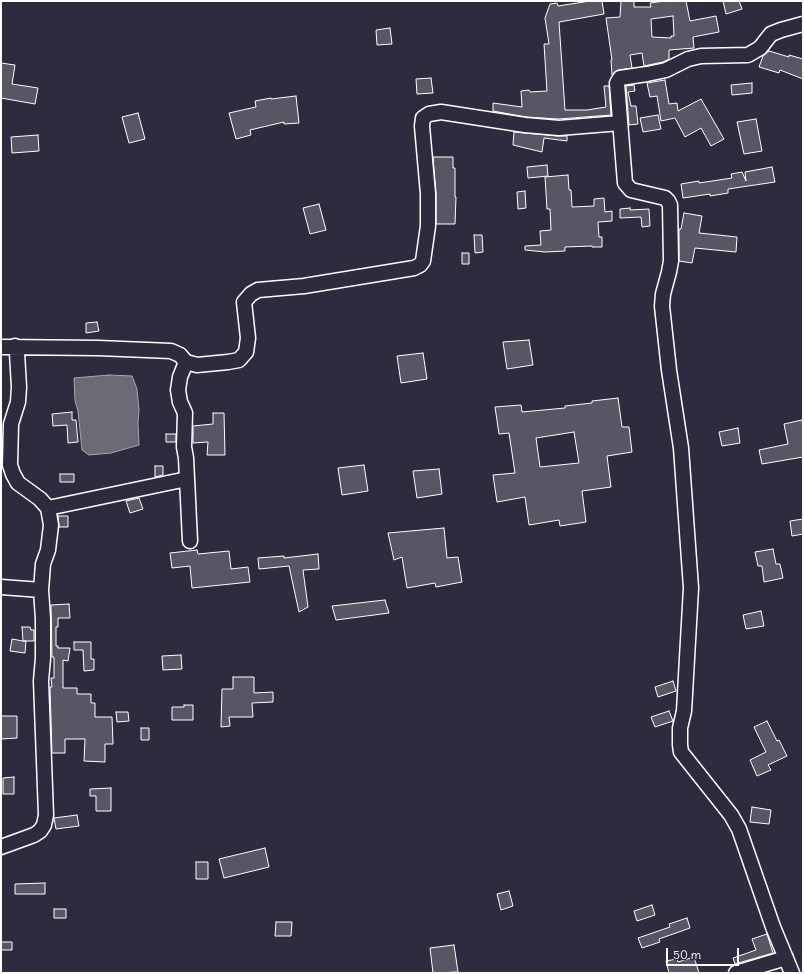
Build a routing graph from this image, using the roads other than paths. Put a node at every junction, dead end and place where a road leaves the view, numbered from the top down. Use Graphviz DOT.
graph roads {
  1 [pos="803,24"];
  2 [pos="620,123"];
  3 [pos="8,346"];
  4 [pos="186,362"];
  5 [pos="187,479"];
  6 [pos="48,508"];
  7 [pos="190,541"];
  8 [pos="1,588"];
  9 [pos="41,590"];
  10 [pos="1,847"];
  11 [pos="786,958"];
  12 [pos="736,973"];
  13 [pos="792,973"];
  1 -- 2 [label="street"];
  2 -- 4 [label="street"];
  2 -- 11 [label="street"];
  3 -- 4 [label="street"];
  3 -- 6 [label="street"];
  4 -- 5 [label="street"];
  5 -- 6 [label="street"];
  5 -- 7 [label="street"];
  6 -- 9 [label="street"];
  8 -- 9 [label="street"];
  9 -- 10 [label="street"];
  11 -- 12 [label="street"];
  11 -- 13 [label="street"];
}
